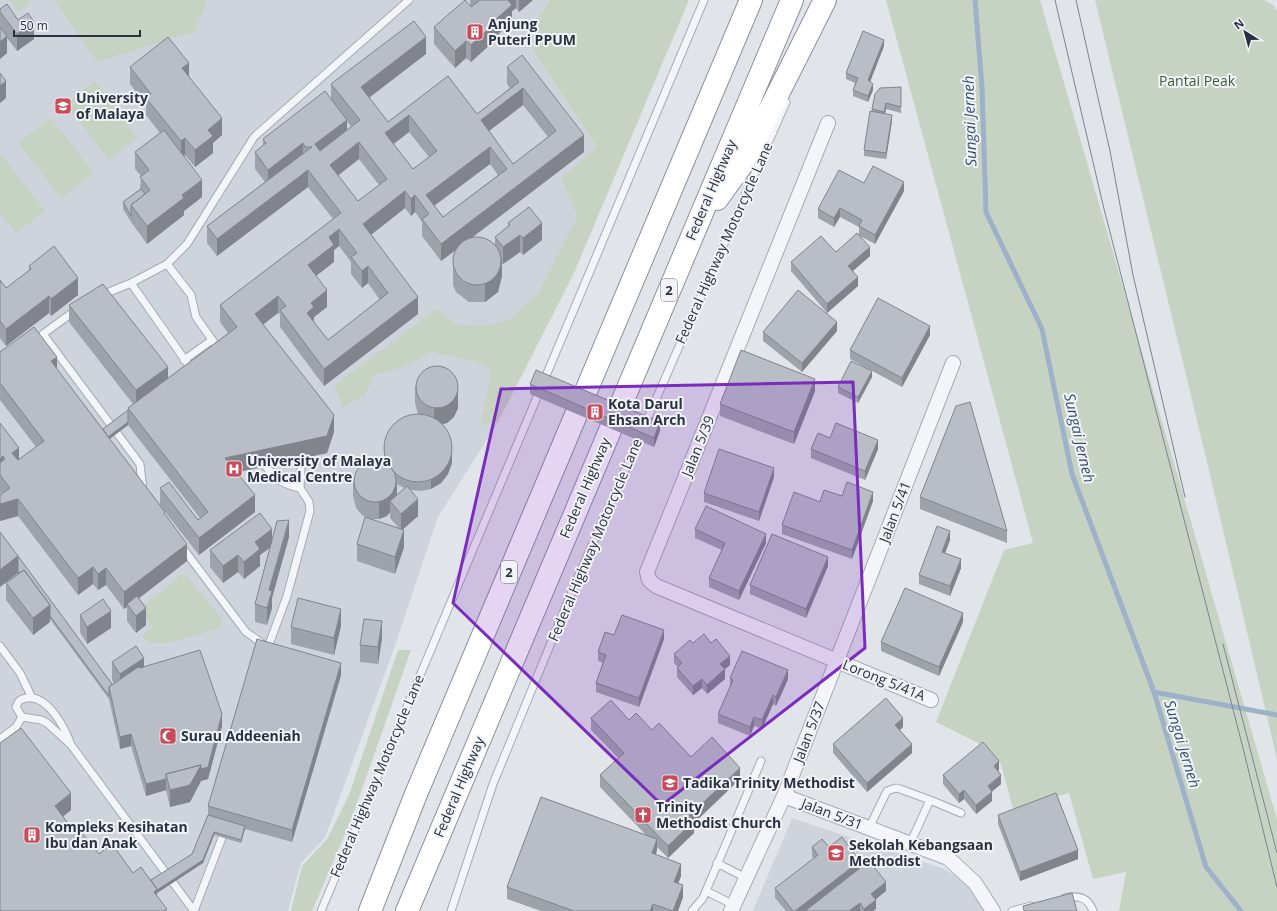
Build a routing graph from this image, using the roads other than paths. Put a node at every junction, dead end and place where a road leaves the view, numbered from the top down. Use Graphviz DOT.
graph roads {
  1 [pos="409,0"];
  2 [pos="704,0"];
  3 [pos="751,0"];
  4 [pos="792,0"];
  5 [pos="825,0"];
  6 [pos="833,0"];
  7 [pos="808,51"];
  8 [pos="789,93"];
  9 [pos="828,123"];
  10 [pos="743,163"];
  11 [pos="749,185"];
  12 [pos="694,232"];
  13 [pos="167,264"];
  14 [pos="131,283"];
  15 [pos="96,298"];
  16 [pos="82,305"];
  17 [pos="212,340"];
  18 [pos="226,358"];
  19 [pos="184,360"];
  20 [pos="953,363"];
  21 [pos="198,379"];
  22 [pos="295,446"];
  23 [pos="257,454"];
  24 [pos="300,488"];
  25 [pos="144,496"];
  26 [pos="176,539"];
  27 [pos="0,646"];
  28 [pos="268,647"];
  29 [pos="274,656"];
  30 [pos="836,661"];
  31 [pos="32,698"];
  32 [pos="931,700"];
  33 [pos="22,717"];
  34 [pos="0,739"];
  35 [pos="71,745"];
  36 [pos="761,761"];
  37 [pos="784,796"];
  38 [pos="930,800"];
  39 [pos="961,813"];
  40 [pos="228,824"];
  41 [pos="869,828"];
  42 [pos="910,844"];
  43 [pos="717,863"];
  44 [pos="746,878"];
  45 [pos="706,891"];
  46 [pos="1059,900"];
  47 [pos="1039,904"];
  48 [pos="733,908"];
  49 [pos="194,911"];
  50 [pos="321,911"];
  51 [pos="370,911"];
  52 [pos="407,911"];
  53 [pos="451,911"];
  54 [pos="692,911"];
  55 [pos="993,911"];
  56 [pos="1012,911"];
  57 [pos="1093,911"];
  1 -- 13 [label="lane"];
  2 -- 50 [label="lane, Federal Highway Motorcycle Lane"];
  3 -- 51 [label="highway, 2"];
  4 -- 12 [label="highway, Federal Highway / 2"];
  5 -- 10 [label="highway"];
  6 -- 7 [label="lane"];
  8 -- 11 [label="lane, Federal Highway Motorcycle Lane"];
  9 -- 30 [label="street, Jalan 5/39"];
  10 -- 11 [label="lane"];
  10 -- 12 [label="highway"];
  11 -- 53 [label="lane, Federal Highway Motorcycle Lane"];
  12 -- 52 [label="highway, Federal Highway / 2"];
  13 -- 14 [label="lane"];
  13 -- 17 [label="lane"];
  14 -- 15 [label="lane"];
  14 -- 19 [label="lane"];
  16 -- 25 [label="lane"];
  17 -- 18 [label="lane"];
  17 -- 19 [label="lane"];
  19 -- 21 [label="lane"];
  20 -- 30 [label="street, Jalan 5/41"];
  22 -- 24 [label="lane"];
  23 -- 24 [label="lane"];
  24 -- 28 [label="lane"];
  26 -- 28 [label="lane"];
  27 -- 31 [label="lane"];
  28 -- 29 [label="lane"];
  30 -- 32 [label="street, Lorong 5/41A"];
  30 -- 37 [label="street, Jalan 5/37"];
  31 -- 33 [label="lane"];
  31 -- 35 [label="lane"];
  33 -- 34 [label="lane"];
  33 -- 35 [label="lane"];
  35 -- 49 [label="lane"];
  36 -- 43 [label="lane"];
  37 -- 41 [label="street, Jalan 5/31"];
  37 -- 44 [label="street, Jalan 5/37"];
  38 -- 39 [label="lane"];
  38 -- 41 [label="lane"];
  38 -- 42 [label="lane"];
  40 -- 49 [label="lane"];
  41 -- 42 [label="street, Jalan 5/31"];
  42 -- 55 [label="street, Jalan 5/31"];
  43 -- 44 [label="lane"];
  43 -- 45 [label="lane"];
  44 -- 48 [label="street, Jalan 5/37"];
  45 -- 48 [label="lane"];
  45 -- 54 [label="lane"];
  46 -- 57 [label="lane"];
  47 -- 56 [label="lane"];
}
